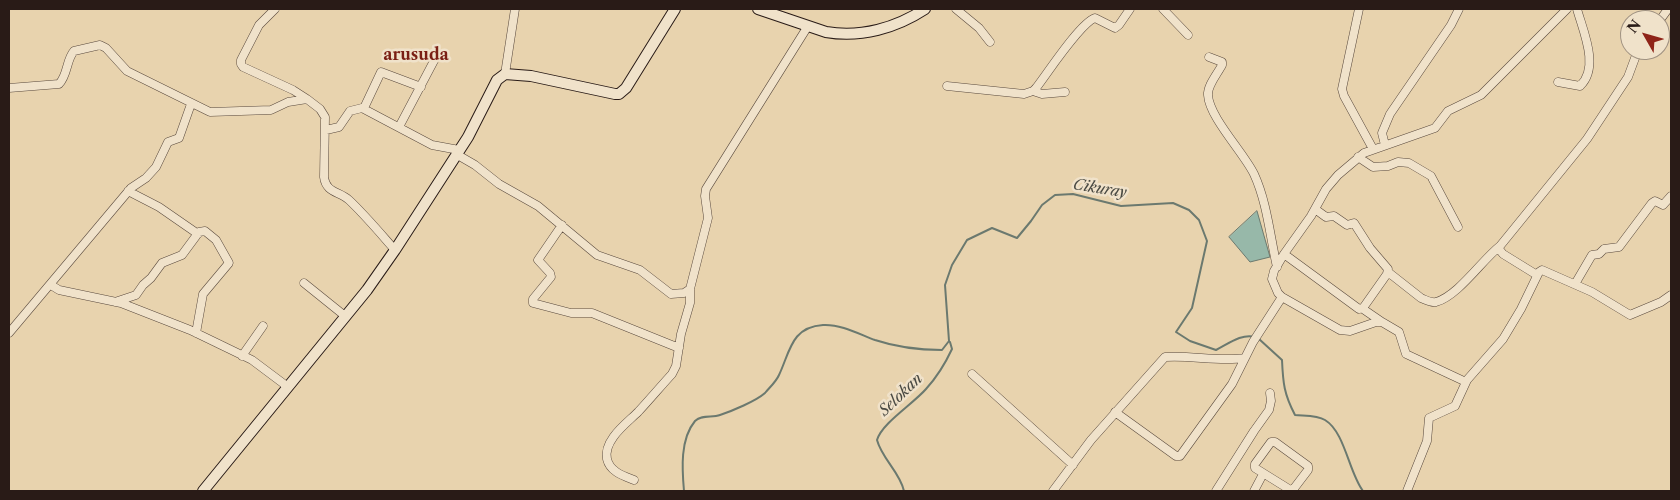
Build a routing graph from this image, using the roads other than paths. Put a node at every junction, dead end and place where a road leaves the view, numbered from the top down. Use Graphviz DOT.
graph roads {
  1 [pos="275,9"];
  2 [pos="515,9"];
  3 [pos="675,9"];
  4 [pos="758,9"];
  5 [pos="925,9"];
  6 [pos="956,9"];
  7 [pos="1130,9"];
  8 [pos="1163,9"];
  9 [pos="1359,9"];
  10 [pos="1459,9"];
  11 [pos="1567,9"];
  12 [pos="1577,9"];
  13 [pos="808,26"];
  14 [pos="1188,35"];
  15 [pos="990,42"];
  16 [pos="436,57"];
  17 [pos="1209,57"];
  18 [pos="1634,60"];
  19 [pos="505,74"];
  20 [pos="1558,82"];
  21 [pos="947,86"];
  22 [pos="421,87"];
  23 [pos="9,88"];
  24 [pos="1033,91"];
  25 [pos="1065,92"];
  26 [pos="307,99"];
  27 [pos="191,104"];
  28 [pos="364,108"];
  29 [pos="399,128"];
  30 [pos="326,130"];
  31 [pos="1385,145"];
  32 [pos="1373,149"];
  33 [pos="458,152"];
  34 [pos="1358,157"];
  35 [pos="128,191"];
  36 [pos="1671,196"];
  37 [pos="1315,209"];
  38 [pos="562,225"];
  39 [pos="1458,227"];
  40 [pos="198,234"];
  41 [pos="1500,246"];
  42 [pos="395,250"];
  43 [pos="1284,254"];
  44 [pos="1277,266"];
  45 [pos="1388,272"];
  46 [pos="1537,275"];
  47 [pos="304,283"];
  48 [pos="51,284"];
  49 [pos="1575,284"];
  50 [pos="690,289"];
  51 [pos="1671,295"];
  52 [pos="1282,297"];
  53 [pos="115,302"];
  54 [pos="1363,309"];
  55 [pos="345,316"];
  56 [pos="1382,322"];
  57 [pos="263,326"];
  58 [pos="9,333"];
  59 [pos="196,333"];
  60 [pos="679,348"];
  61 [pos="242,356"];
  62 [pos="1245,358"];
  63 [pos="972,374"];
  64 [pos="1466,382"];
  65 [pos="288,387"];
  66 [pos="1270,393"];
  67 [pos="1115,412"];
  68 [pos="1073,465"];
  69 [pos="1264,474"];
  70 [pos="634,480"];
  71 [pos="203,491"];
  72 [pos="1053,491"];
  73 [pos="1216,491"];
  74 [pos="1254,491"];
  75 [pos="1292,491"];
  76 [pos="1407,491"];
  1 -- 26 [label="street"];
  2 -- 19 [label="street"];
  3 -- 19 [label="street"];
  4 -- 13 [label="street"];
  5 -- 13 [label="street"];
  6 -- 15 [label="street"];
  7 -- 24 [label="street"];
  8 -- 14 [label="street"];
  9 -- 32 [label="street"];
  10 -- 31 [label="street"];
  11 -- 31 [label="street"];
  12 -- 20 [label="street"];
  13 -- 50 [label="street"];
  16 -- 22 [label="street"];
  17 -- 44 [label="street"];
  18 -- 41 [label="street"];
  19 -- 33 [label="street"];
  21 -- 24 [label="street"];
  22 -- 28 [label="street"];
  22 -- 29 [label="street"];
  23 -- 27 [label="street"];
  24 -- 25 [label="street"];
  26 -- 27 [label="street"];
  26 -- 30 [label="street"];
  27 -- 35 [label="street"];
  28 -- 29 [label="street"];
  28 -- 30 [label="street"];
  29 -- 33 [label="street"];
  30 -- 42 [label="street"];
  31 -- 32 [label="street"];
  32 -- 34 [label="street"];
  33 -- 38 [label="street"];
  33 -- 42 [label="street"];
  34 -- 37 [label="street"];
  34 -- 39 [label="street"];
  35 -- 40 [label="street"];
  35 -- 48 [label="street"];
  36 -- 49 [label="street"];
  37 -- 43 [label="street"];
  37 -- 45 [label="street"];
  38 -- 50 [label="street"];
  38 -- 60 [label="street"];
  40 -- 53 [label="street"];
  40 -- 59 [label="street"];
  41 -- 45 [label="street"];
  41 -- 46 [label="street"];
  42 -- 55 [label="street"];
  43 -- 44 [label="street"];
  43 -- 54 [label="street"];
  44 -- 52 [label="street"];
  45 -- 54 [label="street"];
  46 -- 49 [label="street"];
  46 -- 64 [label="street"];
  47 -- 55 [label="street"];
  48 -- 53 [label="street"];
  48 -- 58 [label="street"];
  49 -- 51 [label="street"];
  50 -- 60 [label="street"];
  52 -- 56 [label="street"];
  52 -- 62 [label="street"];
  53 -- 59 [label="street"];
  54 -- 56 [label="street"];
  55 -- 65 [label="street"];
  56 -- 64 [label="street"];
  57 -- 61 [label="street"];
  59 -- 61 [label="street"];
  60 -- 70 [label="street"];
  61 -- 65 [label="street"];
  62 -- 67 [label="street"];
  62 -- 67 [label="street"];
  63 -- 68 [label="street"];
  64 -- 76 [label="street"];
  65 -- 71 [label="street"];
  66 -- 73 [label="street"];
  67 -- 68 [label="street"];
  68 -- 72 [label="street"];
  69 -- 74 [label="street"];
  69 -- 75 [label="street"];
  69 -- 75 [label="street"];
}
